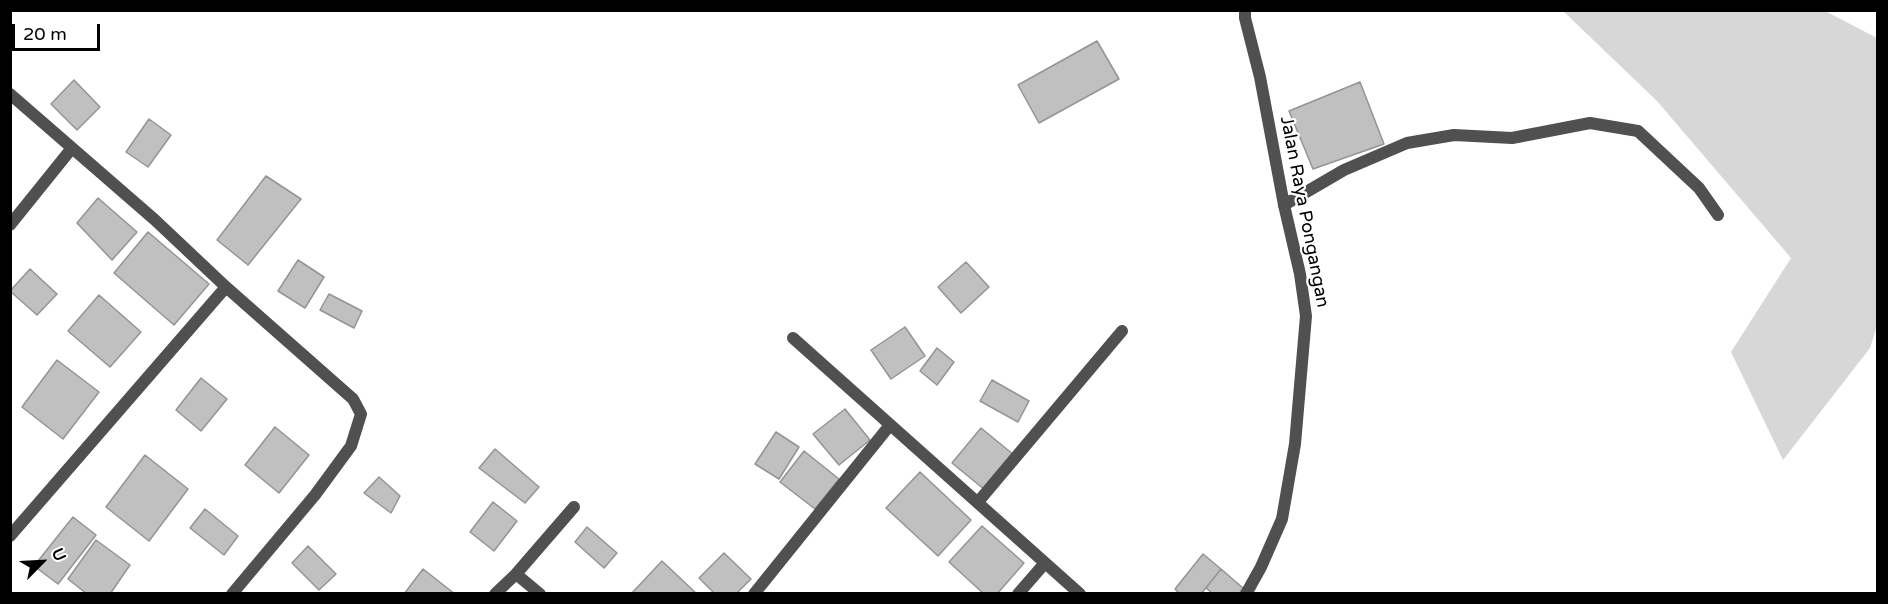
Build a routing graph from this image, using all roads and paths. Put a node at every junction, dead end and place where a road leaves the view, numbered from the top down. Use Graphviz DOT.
graph roads {
  1 [pos="1245,10"];
  2 [pos="10,94"];
  3 [pos="72,148"];
  4 [pos="1284,205"];
  5 [pos="1718,215"];
  6 [pos="10,225"];
  7 [pos="226,287"];
  8 [pos="1122,331"];
  9 [pos="794,338"];
  10 [pos="890,425"];
  11 [pos="978,502"];
  12 [pos="574,507"];
  13 [pos="10,536"];
  14 [pos="1045,563"];
  15 [pos="516,574"];
  16 [pos="232,594"];
  17 [pos="495,594"];
  18 [pos="540,594"];
  19 [pos="754,594"];
  20 [pos="1017,594"];
  21 [pos="1080,594"];
  22 [pos="1246,594"];
  1 -- 4 [label="street, Jalan Raya Pongangan"];
  2 -- 3 [label="street"];
  3 -- 6 [label="street"];
  3 -- 7 [label="street"];
  4 -- 5 [label="street"];
  4 -- 22 [label="street, Jalan Raya Pongangan"];
  7 -- 13 [label="street"];
  7 -- 16 [label="street"];
  8 -- 11 [label="street"];
  9 -- 10 [label="street"];
  10 -- 11 [label="street"];
  10 -- 19 [label="street"];
  11 -- 14 [label="street"];
  12 -- 15 [label="street"];
  14 -- 20 [label="street"];
  14 -- 21 [label="street"];
  15 -- 17 [label="street"];
  15 -- 18 [label="street"];
}
